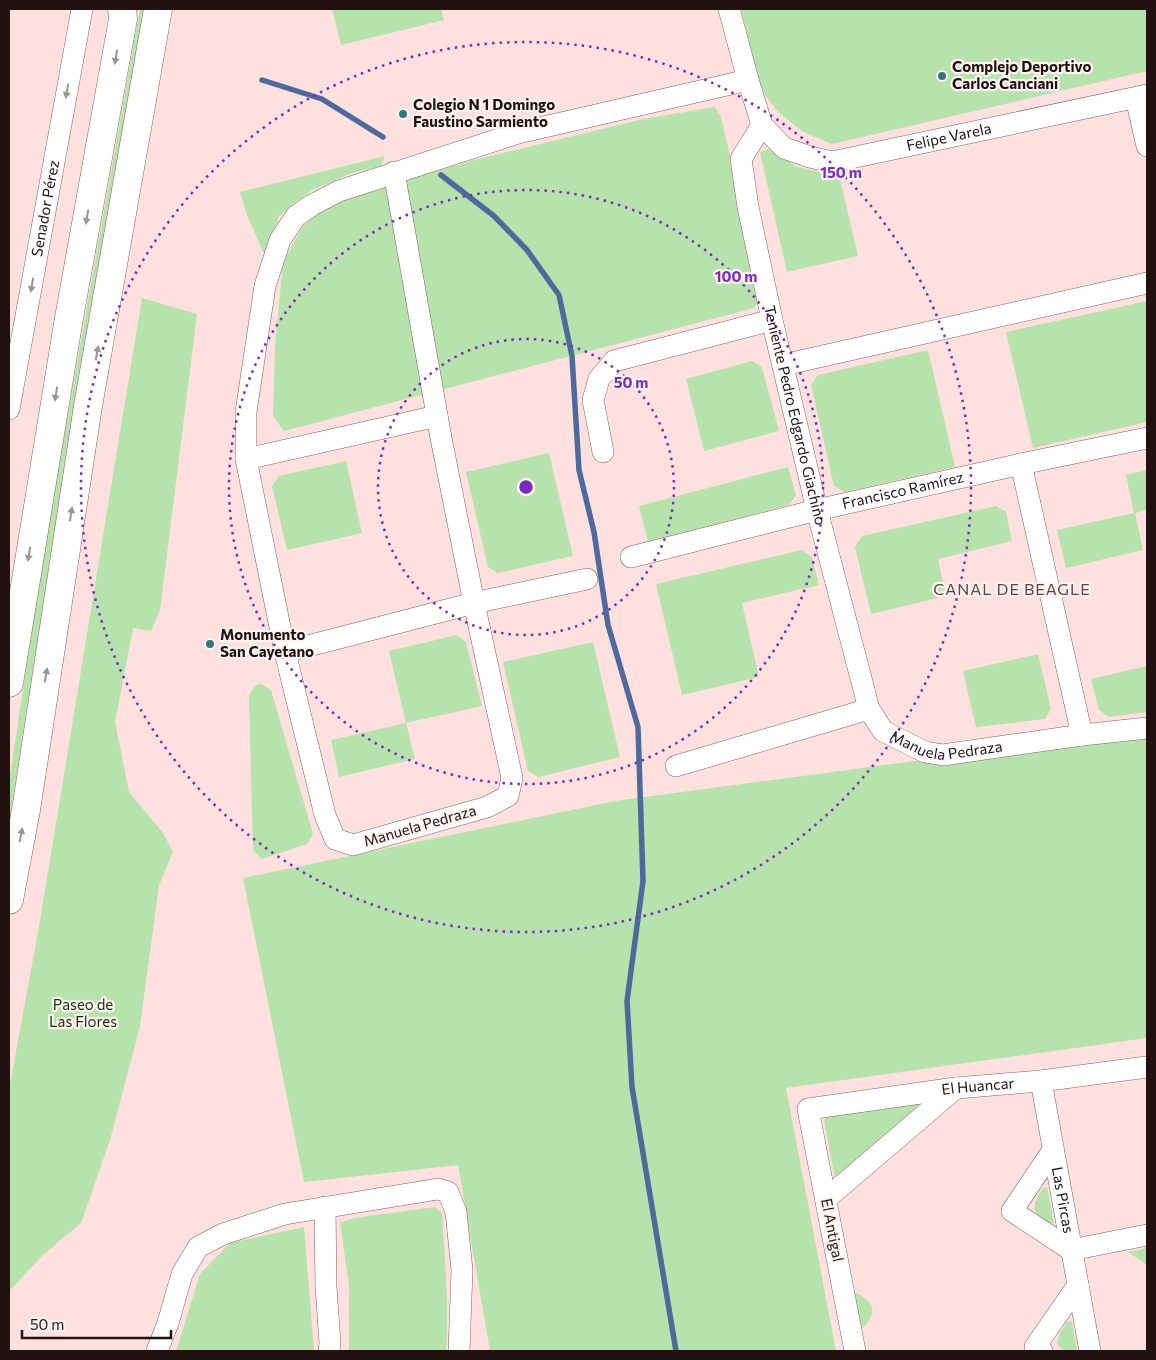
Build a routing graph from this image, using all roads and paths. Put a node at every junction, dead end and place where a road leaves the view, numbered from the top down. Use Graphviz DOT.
graph roads {
  1 [pos="82,9"];
  2 [pos="122,9"];
  3 [pos="158,9"];
  4 [pos="730,9"];
  5 [pos="748,80"];
  6 [pos="1142,97"];
  7 [pos="762,125"];
  8 [pos="1147,146"];
  9 [pos="394,172"];
  10 [pos="1147,283"];
  11 [pos="772,320"];
  12 [pos="783,365"];
  13 [pos="9,410"];
  14 [pos="437,416"];
  15 [pos="1147,438"];
  16 [pos="603,452"];
  17 [pos="246,459"];
  18 [pos="1021,464"];
  19 [pos="817,510"];
  20 [pos="631,557"];
  21 [pos="587,579"];
  22 [pos="16,593"];
  23 [pos="474,603"];
  24 [pos="285,652"];
  25 [pos="9,682"];
  26 [pos="869,709"];
  27 [pos="1147,728"];
  28 [pos="1082,735"];
  29 [pos="676,766"];
  30 [pos="9,900"];
  31 [pos="1147,1067"];
  32 [pos="1040,1081"];
  33 [pos="956,1088"];
  34 [pos="808,1109"];
  35 [pos="1053,1150"];
  36 [pos="826,1199"];
  37 [pos="325,1207"];
  38 [pos="1147,1235"];
  39 [pos="1071,1250"];
  40 [pos="1078,1286"];
  41 [pos="157,1351"];
  42 [pos="329,1351"];
  43 [pos="459,1351"];
  44 [pos="855,1351"];
  45 [pos="1042,1351"];
  46 [pos="1090,1351"];
  1 -- 13 [label="street, Senador Pérez, one-way"];
  2 -- 22 [label="main road, one-way"];
  30 -- 3 [label="main road, one-way"];
  4 -- 5 [label="street"];
  5 -- 7 [label="street"];
  5 -- 9 [label="street"];
  6 -- 7 [label="street, Felipe Varela"];
  6 -- 8 [label="street"];
  7 -- 11 [label="street, Teniente Pedro Edgardo Giachino"];
  9 -- 14 [label="street, Manuela Pedraza"];
  9 -- 17 [label="street"];
  10 -- 12 [label="street"];
  11 -- 12 [label="street, Teniente Pedro Edgardo Giachino"];
  11 -- 16 [label="street"];
  12 -- 19 [label="street, Teniente Pedro Edgardo Giachino"];
  14 -- 17 [label="street"];
  14 -- 23 [label="street, Manuela Pedraza"];
  15 -- 18 [label="street, Francisco Ramírez"];
  17 -- 24 [label="street"];
  18 -- 19 [label="street, Francisco Ramírez"];
  18 -- 28 [label="street"];
  19 -- 20 [label="street, Francisco Ramírez"];
  19 -- 26 [label="street, Teniente Pedro Edgardo Giachino"];
  21 -- 23 [label="street"];
  22 -- 25 [label="main road"];
  23 -- 24 [label="street"];
  23 -- 24 [label="street, Manuela Pedraza"];
  26 -- 28 [label="street, Manuela Pedraza"];
  26 -- 29 [label="street"];
  27 -- 28 [label="street, Manuela Pedraza"];
  31 -- 32 [label="street, El Huancar"];
  32 -- 33 [label="street, El Huancar"];
  32 -- 35 [label="street, Las Pircas"];
  33 -- 34 [label="street, El Huancar"];
  33 -- 36 [label="street"];
  34 -- 36 [label="street, El Antigal"];
  35 -- 39 [label="street, Las Pircas"];
  35 -- 39 [label="street, Las Pircas"];
  36 -- 44 [label="street, El Antigal"];
  37 -- 41 [label="street"];
  37 -- 42 [label="street"];
  37 -- 43 [label="street"];
  38 -- 39 [label="street"];
  39 -- 40 [label="street, Las Pircas"];
  40 -- 45 [label="street"];
  40 -- 46 [label="street, Las Pircas"];
}
